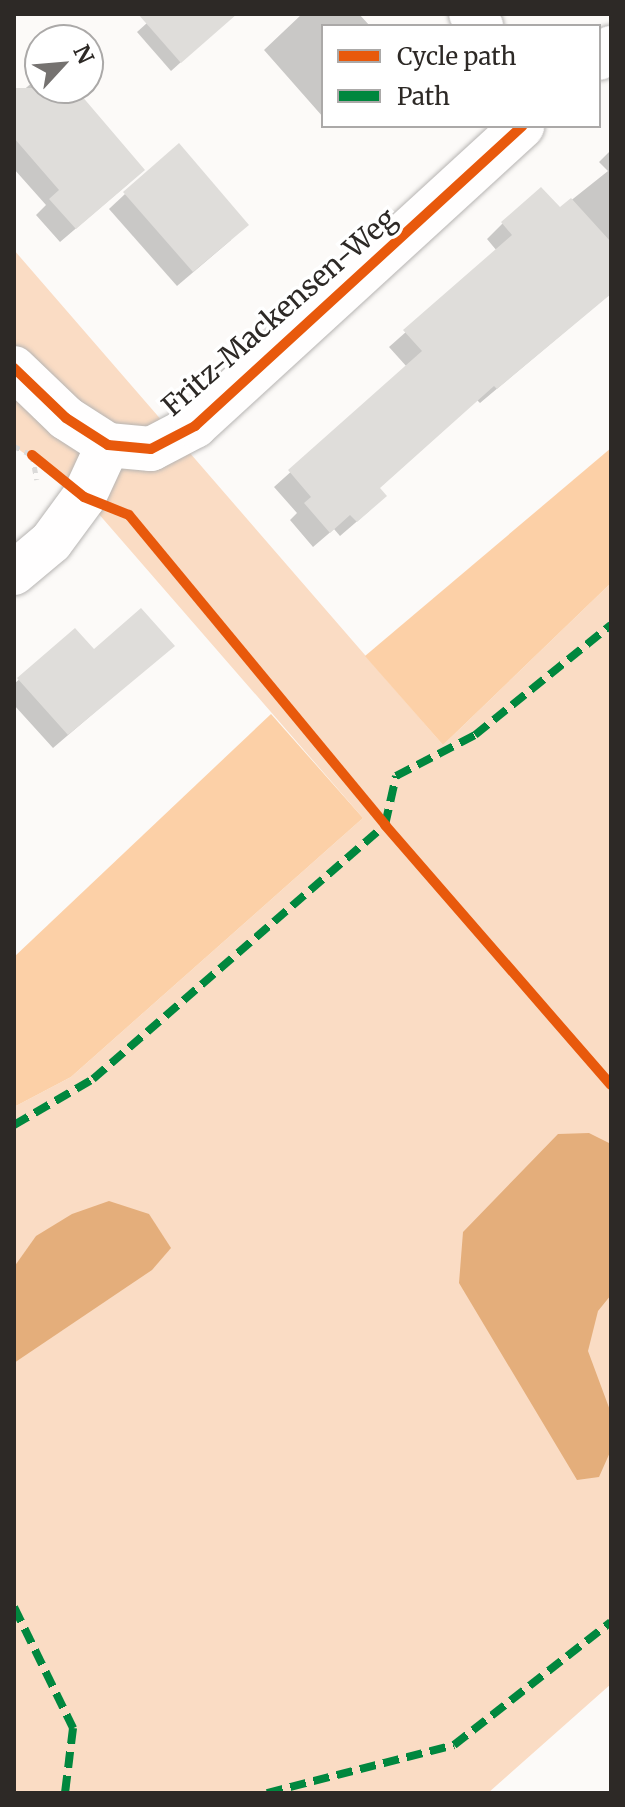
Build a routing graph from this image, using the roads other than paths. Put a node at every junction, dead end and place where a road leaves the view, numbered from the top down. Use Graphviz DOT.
graph roads {
  1 [pos="520,128"];
  2 [pos="14,368"];
  3 [pos="108,445"];
  4 [pos="14,573"];
  1 -- 3 [label="street, Fritz-Mackensen-Weg"];
  2 -- 3 [label="street, Fritz-Mackensen-Weg"];
  3 -- 4 [label="street"];
}
